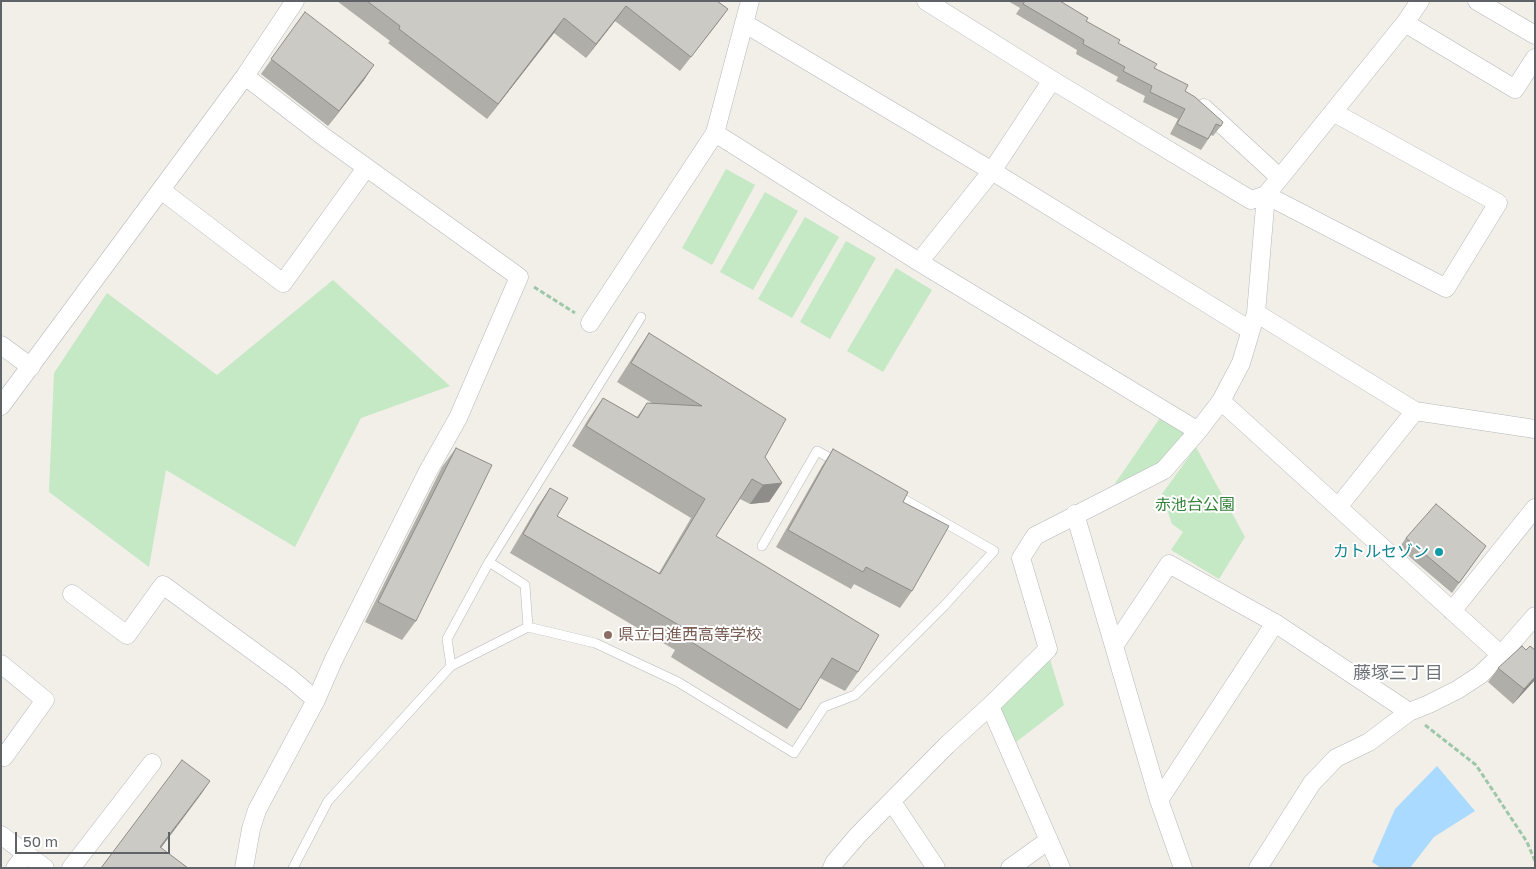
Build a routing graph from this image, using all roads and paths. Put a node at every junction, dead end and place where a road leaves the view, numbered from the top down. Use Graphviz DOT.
graph roads {
  1 [pos="295,1"];
  2 [pos="750,1"];
  3 [pos="926,1"];
  4 [pos="1420,1"];
  5 [pos="1477,1"];
  6 [pos="744,23"];
  7 [pos="1405,23"];
  8 [pos="1535,35"];
  9 [pos="1535,58"];
  10 [pos="245,76"];
  11 [pos="1052,80"];
  12 [pos="1194,99"];
  13 [pos="1333,112"];
  14 [pos="715,133"];
  15 [pos="366,168"];
  16 [pos="992,171"];
  17 [pos="1279,177"];
  18 [pos="161,190"];
  19 [pos="1266,194"];
  20 [pos="919,262"];
  21 [pos="519,277"];
  22 [pos="567,308"];
  23 [pos="1256,313"];
  24 [pos="641,318"];
  25 [pos="590,323"];
  26 [pos="1250,330"];
  27 [pos="1,345"];
  28 [pos="31,367"];
  29 [pos="1221,401"];
  30 [pos="1,406"];
  31 [pos="1415,411"];
  32 [pos="1535,429"];
  33 [pos="1198,431"];
  34 [pos="842,465"];
  35 [pos="885,489"];
  36 [pos="1338,507"];
  37 [pos="1535,508"];
  38 [pos="1075,514"];
  39 [pos="762,546"];
  40 [pos="489,562"];
  41 [pos="72,594"];
  42 [pos="1452,611"];
  43 [pos="1535,616"];
  44 [pos="1275,623"];
  45 [pos="528,627"];
  46 [pos="1114,646"];
  47 [pos="1501,655"];
  48 [pos="1,664"];
  49 [pos="451,666"];
  50 [pos="316,700"];
  51 [pos="990,706"];
  52 [pos="1409,712"];
  53 [pos="1,754"];
  54 [pos="152,763"];
  55 [pos="1159,800"];
  56 [pos="892,802"];
  57 [pos="1,835"];
  58 [pos="1049,840"];
  59 [pos="27,853"];
  60 [pos="1535,861"];
  61 [pos="15,868"];
  62 [pos="45,868"];
  63 [pos="71,868"];
  64 [pos="244,868"];
  65 [pos="293,868"];
  66 [pos="832,868"];
  67 [pos="936,868"];
  68 [pos="1010,868"];
  69 [pos="1061,868"];
  70 [pos="1183,868"];
  71 [pos="1258,868"];
  1 -- 10 [label="street"];
  2 -- 6 [label="street"];
  3 -- 11 [label="street"];
  4 -- 7 [label="street"];
  5 -- 8 [label="street"];
  6 -- 14 [label="street"];
  6 -- 16 [label="street"];
  7 -- 9 [label="street"];
  7 -- 13 [label="street"];
  10 -- 15 [label="street"];
  10 -- 18 [label="street"];
  11 -- 16 [label="street"];
  11 -- 19 [label="street"];
  12 -- 17 [label="street"];
  13 -- 17 [label="street"];
  13 -- 19 [label="street"];
  14 -- 20 [label="street"];
  14 -- 25 [label="street"];
  15 -- 18 [label="street"];
  15 -- 21 [label="street"];
  16 -- 20 [label="street"];
  16 -- 26 [label="street"];
  17 -- 19 [label="street"];
  18 -- 28 [label="street"];
  19 -- 23 [label="street"];
  20 -- 33 [label="street"];
  21 -- 22 [label="path"];
  21 -- 50 [label="street"];
  23 -- 26 [label="street"];
  23 -- 31 [label="street"];
  24 -- 40 [label="lane"];
  26 -- 29 [label="street"];
  27 -- 28 [label="street"];
  28 -- 30 [label="street"];
  29 -- 33 [label="street"];
  29 -- 36 [label="street"];
  31 -- 32 [label="street"];
  31 -- 36 [label="street"];
  33 -- 38 [label="street"];
  34 -- 39 [label="lane"];
  35 -- 45 [label="lane"];
  36 -- 42 [label="street"];
  37 -- 42 [label="street"];
  38 -- 46 [label="street"];
  38 -- 51 [label="street"];
  40 -- 45 [label="lane"];
  40 -- 49 [label="lane"];
  41 -- 50 [label="street"];
  42 -- 47 [label="street"];
  43 -- 47 [label="street"];
  44 -- 46 [label="street"];
  44 -- 52 [label="street"];
  44 -- 55 [label="street"];
  45 -- 49 [label="lane"];
  46 -- 55 [label="street"];
  47 -- 52 [label="street"];
  48 -- 53 [label="street"];
  49 -- 65 [label="lane"];
  50 -- 64 [label="street"];
  51 -- 56 [label="street"];
  51 -- 58 [label="street"];
  52 -- 60 [label="path"];
  52 -- 71 [label="street"];
  54 -- 63 [label="street"];
  55 -- 70 [label="street"];
  56 -- 66 [label="street"];
  56 -- 67 [label="street"];
  57 -- 59 [label="street"];
  58 -- 68 [label="street"];
  58 -- 69 [label="street"];
  59 -- 61 [label="street"];
  59 -- 62 [label="street"];
}
